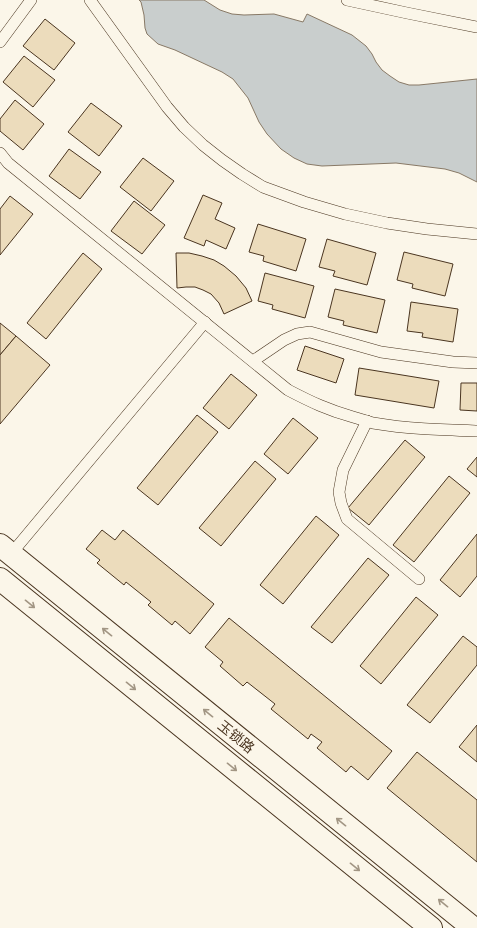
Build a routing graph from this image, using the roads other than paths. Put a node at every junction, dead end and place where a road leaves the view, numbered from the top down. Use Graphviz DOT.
graph roads {
  1 [pos="31,0"];
  2 [pos="90,0"];
  3 [pos="347,0"];
  4 [pos="477,27"];
  5 [pos="0,42"];
  6 [pos="0,153"];
  7 [pos="477,234"];
  8 [pos="205,322"];
  9 [pos="253,361"];
  10 [pos="477,363"];
  11 [pos="366,421"];
  12 [pos="477,432"];
  13 [pos="5,550"];
  14 [pos="0,579"];
  15 [pos="419,579"];
  16 [pos="431,928"];
  17 [pos="473,928"];
  1 -- 5 [label="lane"];
  2 -- 7 [label="lane"];
  3 -- 4 [label="lane"];
  6 -- 8 [label="lane"];
  8 -- 9 [label="lane"];
  8 -- 13 [label="lane"];
  9 -- 10 [label="lane"];
  9 -- 11 [label="lane"];
  11 -- 12 [label="lane"];
  11 -- 15 [label="lane"];
  17 -- 13 [label="street, 玉锁路, one-way"];
  14 -- 16 [label="street, 玉锁路, one-way"];
}
